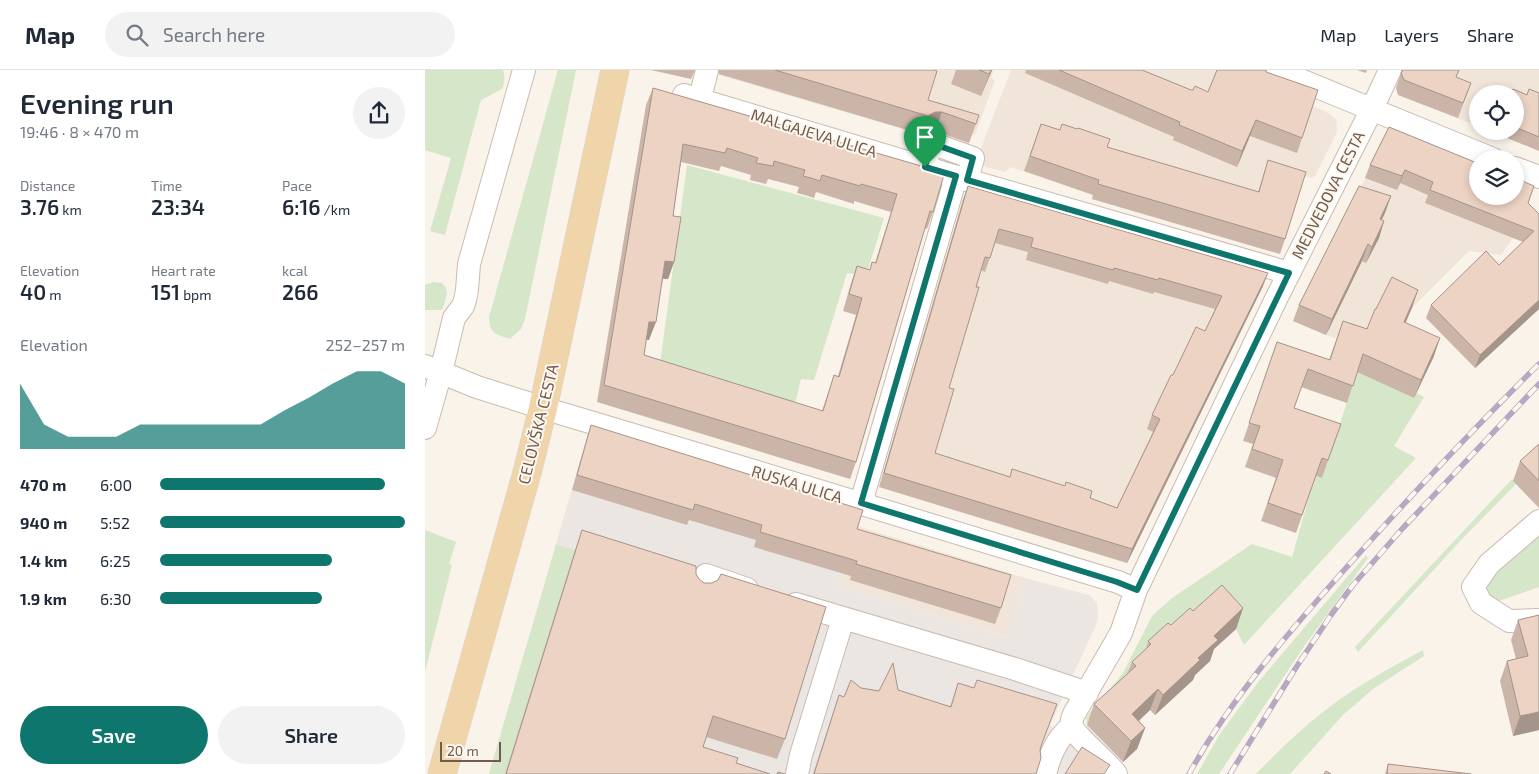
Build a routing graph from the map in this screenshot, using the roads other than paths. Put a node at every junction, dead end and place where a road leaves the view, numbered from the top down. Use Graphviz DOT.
graph roads {
  1 [pos="524,70"];
  2 [pos="615,70"];
  3 [pos="707,70"];
  4 [pos="1276,70"];
  5 [pos="1390,70"];
  6 [pos="1372,109"];
  7 [pos="1471,150"];
  8 [pos="1524,171"];
  9 [pos="964,175"];
  10 [pos="1539,177"];
  11 [pos="1088,202"];
  12 [pos="1289,273"];
  13 [pos="433,369"];
  14 [pos="543,408"];
  15 [pos="425,428"];
  16 [pos="861,503"];
  17 [pos="1539,521"];
  18 [pos="1137,590"];
  19 [pos="701,591"];
  20 [pos="843,619"];
  21 [pos="1539,620"];
  22 [pos="1087,693"];
  23 [pos="1072,726"];
  24 [pos="442,774"];
  25 [pos="797,774"];
  26 [pos="1045,774"];
  27 [pos="1116,774"];
  1 -- 13 [label="street"];
  2 -- 14 [label="main road, CELOVŠKA CESTA"];
  3 -- 9 [label="street, MALGAJEVA ULICA"];
  4 -- 6 [label="street"];
  5 -- 6 [label="street, MEDVEDOVA CESTA"];
  6 -- 7 [label="street"];
  6 -- 12 [label="street, MEDVEDOVA CESTA"];
  8 -- 10 [label="street"];
  9 -- 11 [label="street"];
  9 -- 12 [label="street, MALGAJEVA ULICA"];
  9 -- 16 [label="street"];
  12 -- 18 [label="street, MEDVEDOVA CESTA"];
  13 -- 14 [label="street, RUSKA ULICA"];
  13 -- 15 [label="street"];
  14 -- 16 [label="street, RUSKA ULICA"];
  14 -- 24 [label="main road, CELOVŠKA CESTA"];
  16 -- 18 [label="street, RUSKA ULICA"];
  17 -- 21 [label="street"];
  18 -- 22 [label="street, MEDVEDOVA CESTA"];
  19 -- 20 [label="street"];
  20 -- 22 [label="street"];
  20 -- 25 [label="street"];
  22 -- 23 [label="street, MEDVEDOVA CESTA"];
  23 -- 26 [label="street, MEDVEDOVA CESTA"];
  23 -- 27 [label="street"];
}
